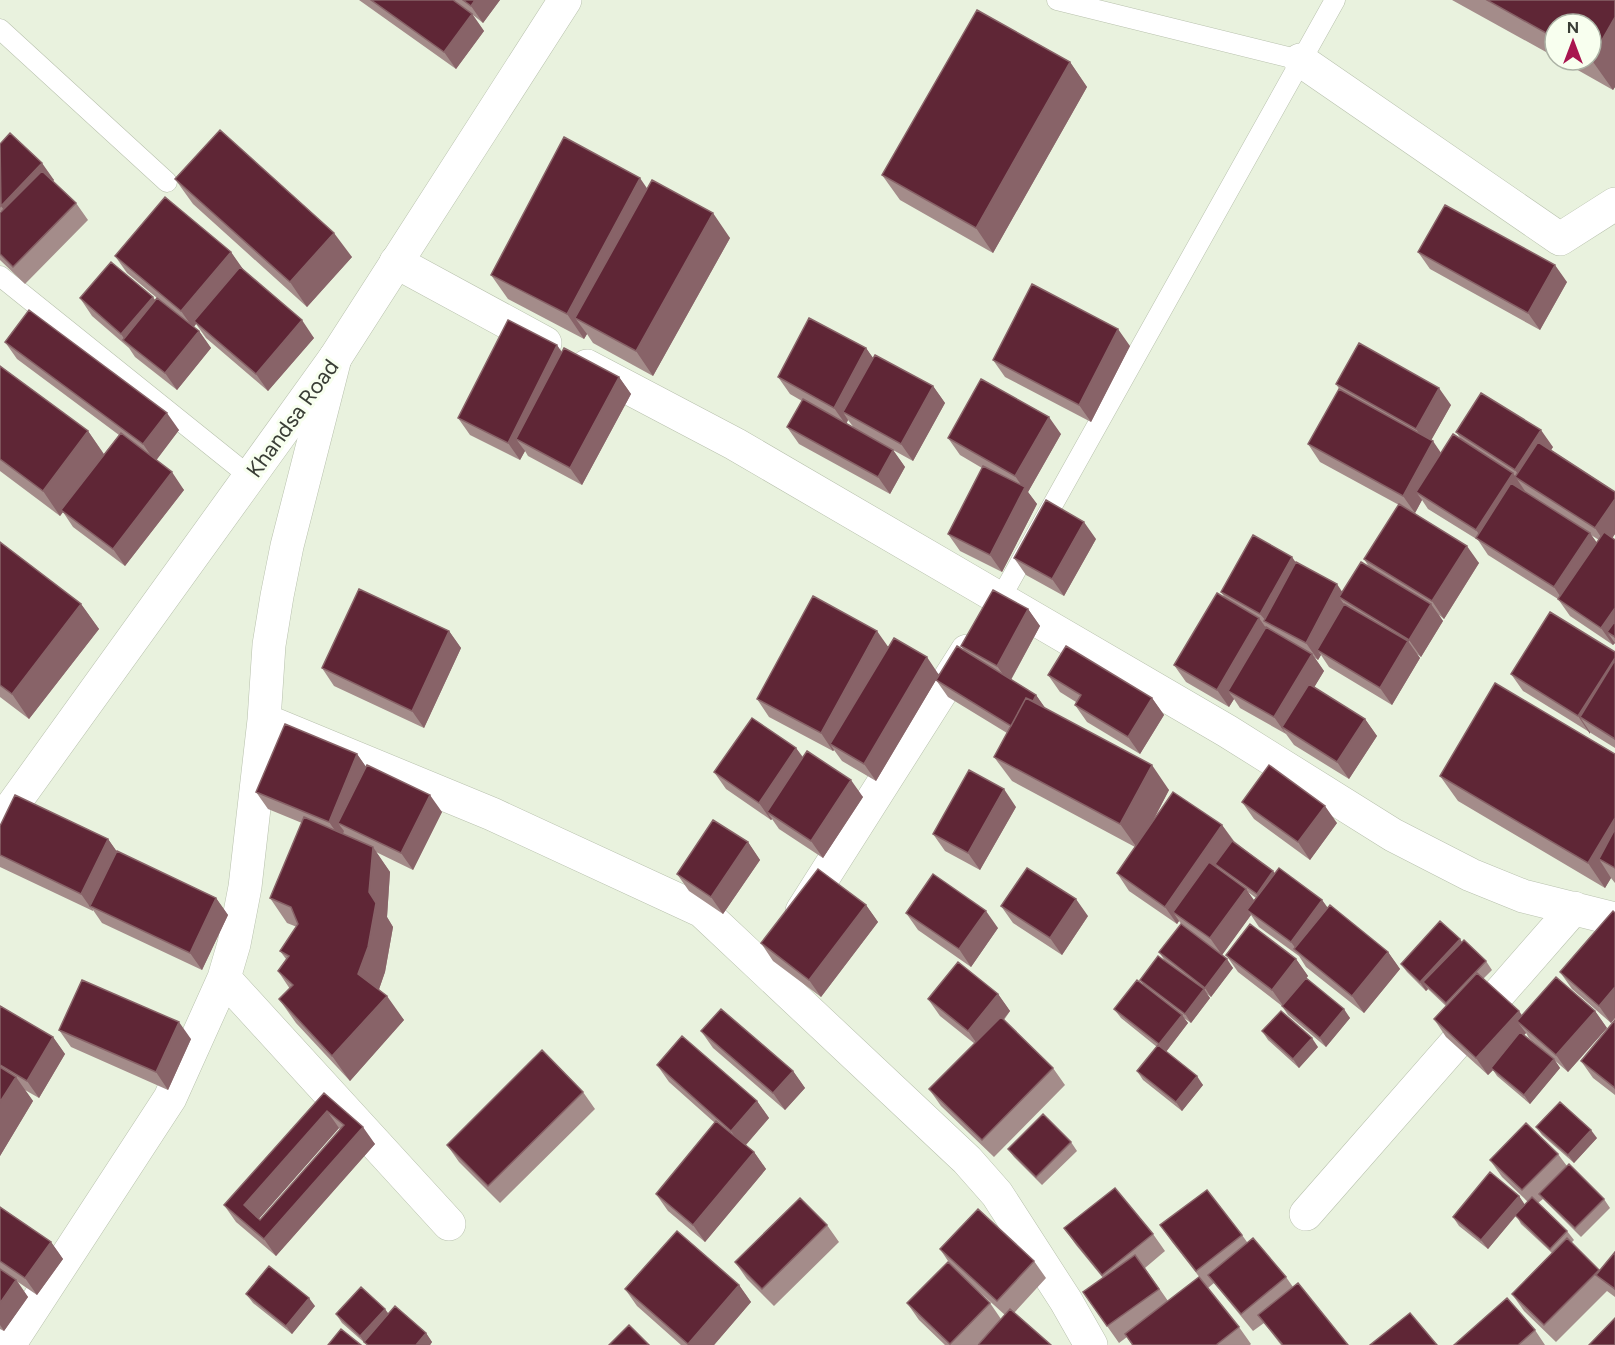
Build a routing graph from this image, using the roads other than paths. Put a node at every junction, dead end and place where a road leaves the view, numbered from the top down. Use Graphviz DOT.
graph roads {
  1 [pos="565,0"];
  2 [pos="1057,0"];
  3 [pos="1335,0"];
  4 [pos="1123,8"];
  5 [pos="0,29"];
  6 [pos="1300,60"];
  7 [pos="166,182"];
  8 [pos="1615,204"];
  9 [pos="396,262"];
  10 [pos="0,276"];
  11 [pos="335,358"];
  12 [pos="249,476"];
  13 [pos="989,615"];
  14 [pos="264,720"];
  15 [pos="2,816"];
  16 [pos="1574,908"];
  17 [pos="1615,919"];
  18 [pos="776,953"];
  19 [pos="224,978"];
  20 [pos="1306,1214"];
  21 [pos="449,1224"];
  22 [pos="9,1345"];
  23 [pos="1091,1345"];
  1 -- 9 [label="street, Khandsa Road"];
  2 -- 4 [label="lane"];
  3 -- 6 [label="lane"];
  4 -- 6 [label="lane"];
  5 -- 7 [label="lane"];
  6 -- 8 [label="street"];
  6 -- 13 [label="lane"];
  9 -- 11 [label="street, Khandsa Road"];
  9 -- 13 [label="street"];
  10 -- 12 [label="lane"];
  11 -- 12 [label="street, Khandsa Road"];
  11 -- 14 [label="street"];
  12 -- 15 [label="street, Khandsa Road"];
  13 -- 16 [label="street"];
  13 -- 18 [label="street"];
  14 -- 18 [label="street"];
  14 -- 19 [label="street"];
  16 -- 17 [label="street"];
  16 -- 20 [label="street"];
  18 -- 23 [label="street"];
  19 -- 21 [label="street"];
  19 -- 22 [label="street"];
}
